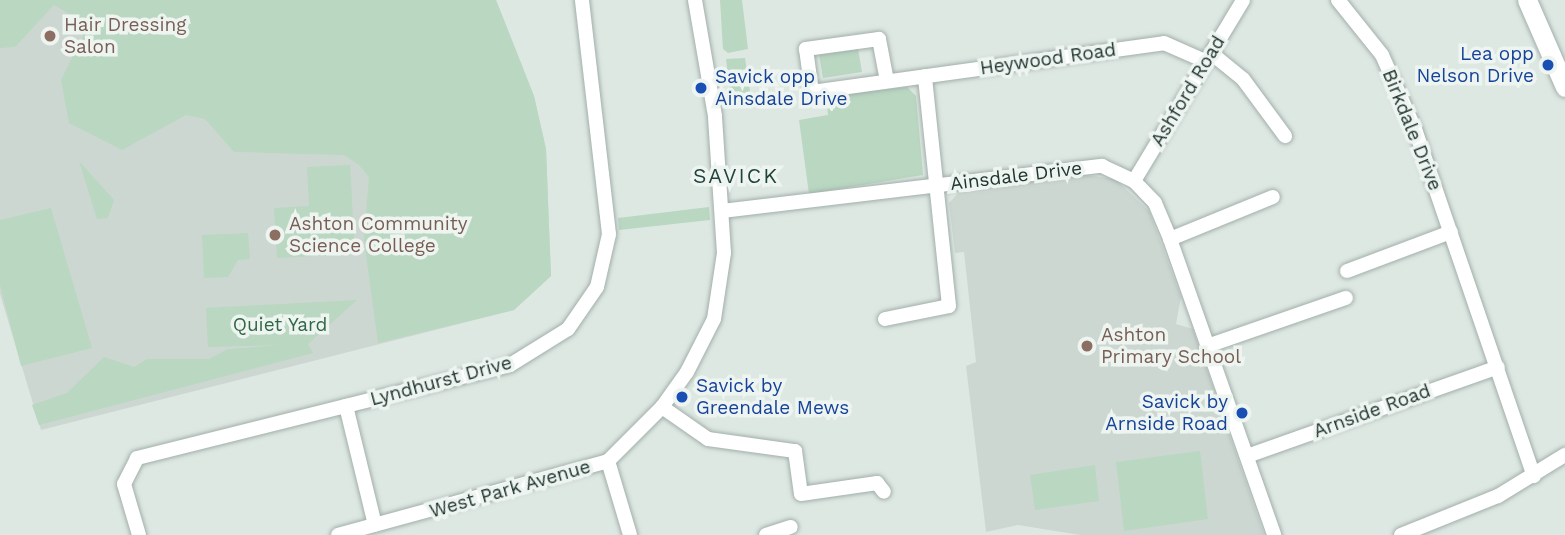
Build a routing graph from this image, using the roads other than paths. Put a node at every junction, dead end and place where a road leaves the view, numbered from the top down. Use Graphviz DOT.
graph roads {
  1 [pos="582,0"];
  2 [pos="695,0"];
  3 [pos="1243,0"];
  4 [pos="1338,0"];
  5 [pos="1527,0"];
  6 [pos="1208,57"];
  7 [pos="925,76"];
  8 [pos="887,81"];
  9 [pos="1565,87"];
  10 [pos="1285,136"];
  11 [pos="1134,181"];
  12 [pos="937,186"];
  13 [pos="1273,197"];
  14 [pos="722,211"];
  15 [pos="1451,232"];
  16 [pos="1170,239"];
  17 [pos="1347,271"];
  18 [pos="1346,298"];
  19 [pos="885,318"];
  20 [pos="1207,346"];
  21 [pos="1498,367"];
  22 [pos="346,406"];
  23 [pos="662,407"];
  24 [pos="1565,455"];
  25 [pos="1247,456"];
  26 [pos="608,461"];
  27 [pos="1534,476"];
  28 [pos="884,492"];
  29 [pos="375,525"];
  30 [pos="791,527"];
  31 [pos="139,535"];
  32 [pos="338,535"];
  33 [pos="630,535"];
  34 [pos="766,535"];
  35 [pos="1274,535"];
  36 [pos="1401,535"];
  1 -- 22 [label="street, Lyndhurst Drive"];
  2 -- 14 [label="street, West Park Avenue"];
  3 -- 6 [label="street, Ashford Road"];
  4 -- 15 [label="street, Birkdale Drive"];
  5 -- 9 [label="street"];
  6 -- 7 [label="street, Heywood Road"];
  6 -- 10 [label="street, Heywood Road"];
  6 -- 11 [label="street, Ashford Road"];
  7 -- 8 [label="street, Heywood Road"];
  7 -- 12 [label="street"];
  8 -- 8 [label="street, Heywood Road"];
  11 -- 12 [label="street, Ainsdale Drive"];
  11 -- 16 [label="street, Ainsdale Drive"];
  12 -- 14 [label="street, Ainsdale Drive"];
  12 -- 19 [label="street"];
  13 -- 16 [label="street"];
  14 -- 23 [label="street, West Park Avenue"];
  15 -- 17 [label="street"];
  15 -- 21 [label="street, Birkdale Drive"];
  16 -- 20 [label="street, Ainsdale Drive"];
  18 -- 20 [label="street"];
  20 -- 25 [label="street, Ainsdale Drive"];
  21 -- 25 [label="street, Arnside Road"];
  21 -- 27 [label="street, Birkdale Drive"];
  22 -- 29 [label="street"];
  22 -- 31 [label="street, Lyndhurst Drive"];
  23 -- 26 [label="street, West Park Avenue"];
  23 -- 28 [label="street"];
  24 -- 27 [label="street"];
  25 -- 35 [label="street, Ainsdale Drive"];
  26 -- 29 [label="street, West Park Avenue"];
  26 -- 33 [label="street"];
  27 -- 36 [label="street"];
  29 -- 32 [label="street, West Park Avenue"];
  30 -- 34 [label="street"];
}
